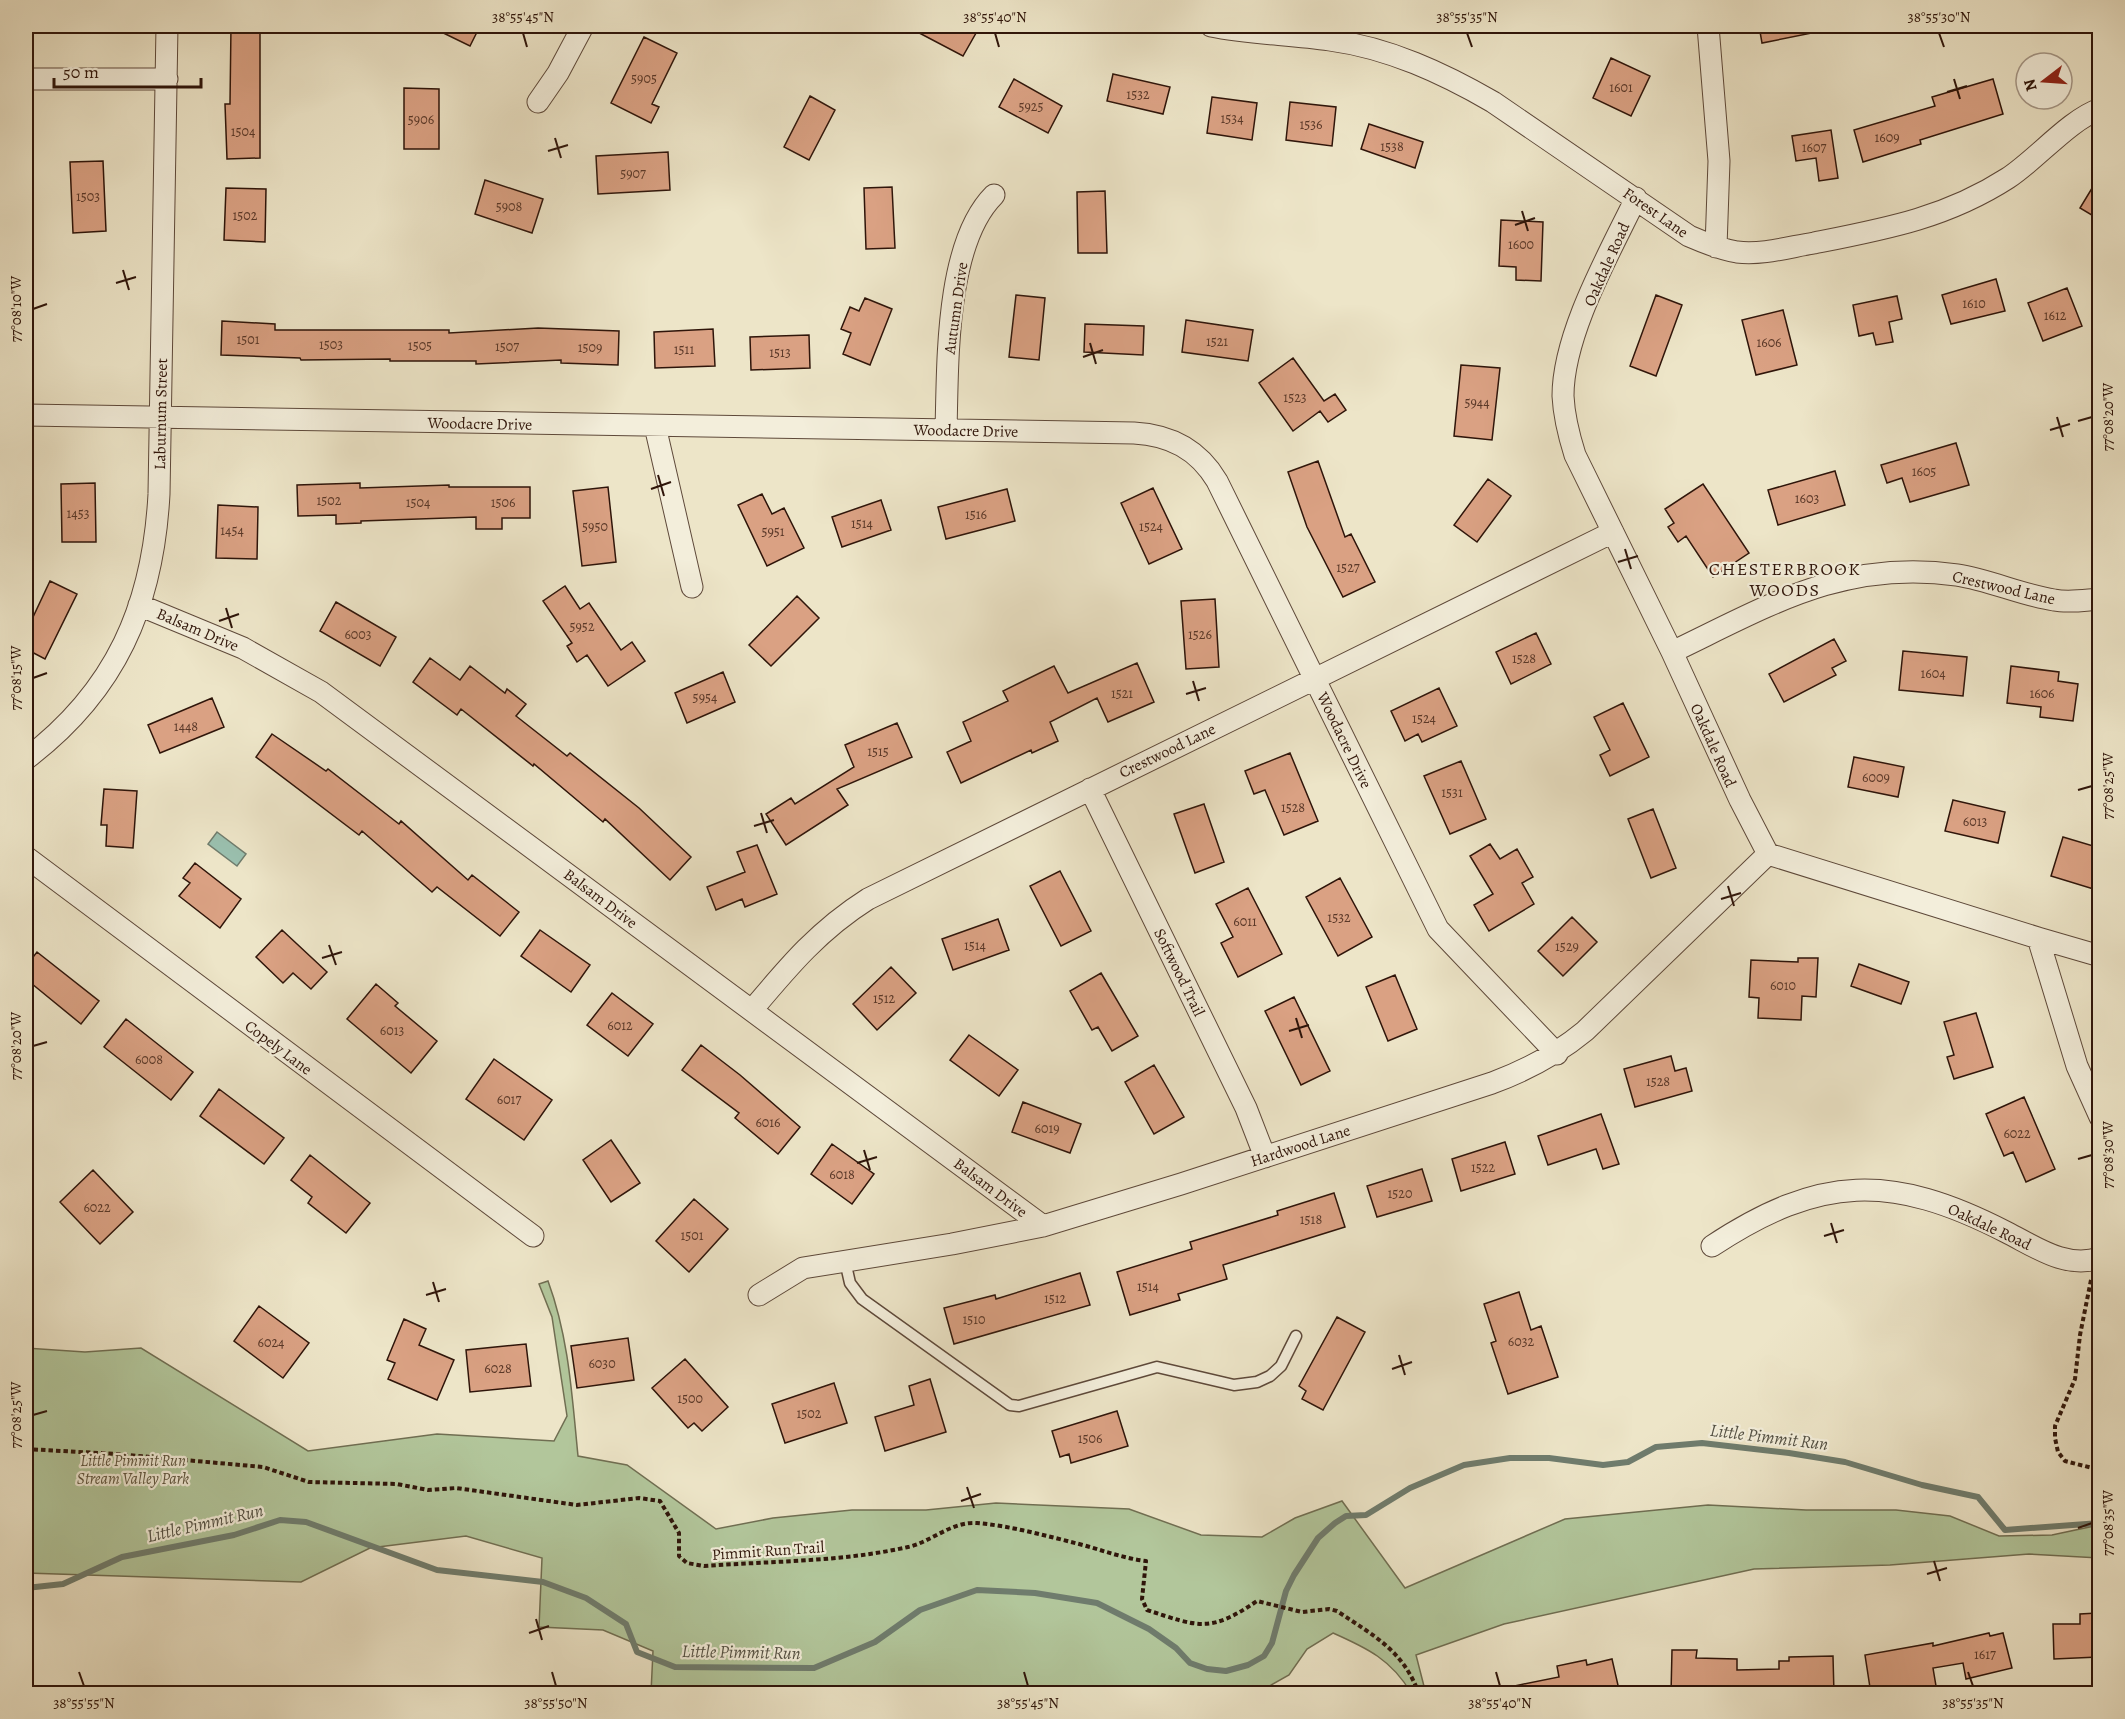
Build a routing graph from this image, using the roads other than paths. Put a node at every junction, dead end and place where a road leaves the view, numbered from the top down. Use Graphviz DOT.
graph roads {
  1 [pos="167,26"];
  2 [pos="583,26"];
  3 [pos="1211,26"];
  4 [pos="1708,26"];
  5 [pos="31,79"];
  6 [pos="167,79"];
  7 [pos="538,102"];
  8 [pos="2100,109"];
  9 [pos="994,195"];
  10 [pos="1636,198"];
  11 [pos="1716,247"];
  12 [pos="26,415"];
  13 [pos="160,418"];
  14 [pos="655,426"];
  15 [pos="946,430"];
  16 [pos="1613,532"];
  17 [pos="692,587"];
  18 [pos="2100,599"];
  19 [pos="139,605"];
  20 [pos="1672,652"];
  21 [pos="1314,678"];
  22 [pos="26,759"];
  23 [pos="1090,789"];
  24 [pos="1768,855"];
  25 [pos="26,857"];
  26 [pos="2038,938"];
  27 [pos="2100,956"];
  28 [pos="752,1010"];
  29 [pos="1557,1054"];
  30 [pos="2100,1117"];
  31 [pos="1265,1157"];
  32 [pos="1043,1226"];
  33 [pos="533,1236"];
  34 [pos="1712,1246"];
  35 [pos="2094,1259"];
  36 [pos="845,1261"];
  37 [pos="759,1295"];
  38 [pos="1296,1336"];
  1 -- 6 [label="street, Laburnum Street"];
  2 -- 7 [label="street"];
  3 -- 10 [label="street, Forest Lane"];
  4 -- 11 [label="street"];
  5 -- 6 [label="street"];
  6 -- 13 [label="street, Laburnum Street"];
  8 -- 11 [label="street, Forest Lane"];
  9 -- 15 [label="street, Autumn Drive"];
  10 -- 11 [label="street, Forest Lane"];
  10 -- 16 [label="street, Oakdale Road"];
  12 -- 13 [label="street, Woodacre Drive"];
  13 -- 14 [label="street, Woodacre Drive"];
  13 -- 19 [label="street, Laburnum Street"];
  14 -- 15 [label="street, Woodacre Drive"];
  14 -- 17 [label="street"];
  15 -- 21 [label="street, Woodacre Drive"];
  16 -- 20 [label="street, Oakdale Road"];
  16 -- 21 [label="street, Crestwood Lane"];
  18 -- 20 [label="street, Crestwood Lane"];
  19 -- 22 [label="street, Laburnum Street"];
  19 -- 28 [label="street, Balsam Drive"];
  20 -- 24 [label="street, Oakdale Road"];
  21 -- 23 [label="street, Crestwood Lane"];
  21 -- 29 [label="street, Woodacre Drive"];
  23 -- 28 [label="street, Crestwood Lane"];
  23 -- 31 [label="street, Softwood Trail"];
  24 -- 26 [label="street"];
  24 -- 29 [label="street, Hardwood Lane"];
  25 -- 33 [label="street, Copely Lane"];
  26 -- 27 [label="street"];
  26 -- 30 [label="street"];
  28 -- 32 [label="street, Balsam Drive"];
  29 -- 31 [label="street, Hardwood Lane"];
  31 -- 32 [label="street, Hardwood Lane"];
  32 -- 36 [label="street, Hardwood Lane"];
  34 -- 35 [label="street, Oakdale Road"];
  36 -- 37 [label="street, Hardwood Lane"];
  36 -- 38 [label="lane"];
}
